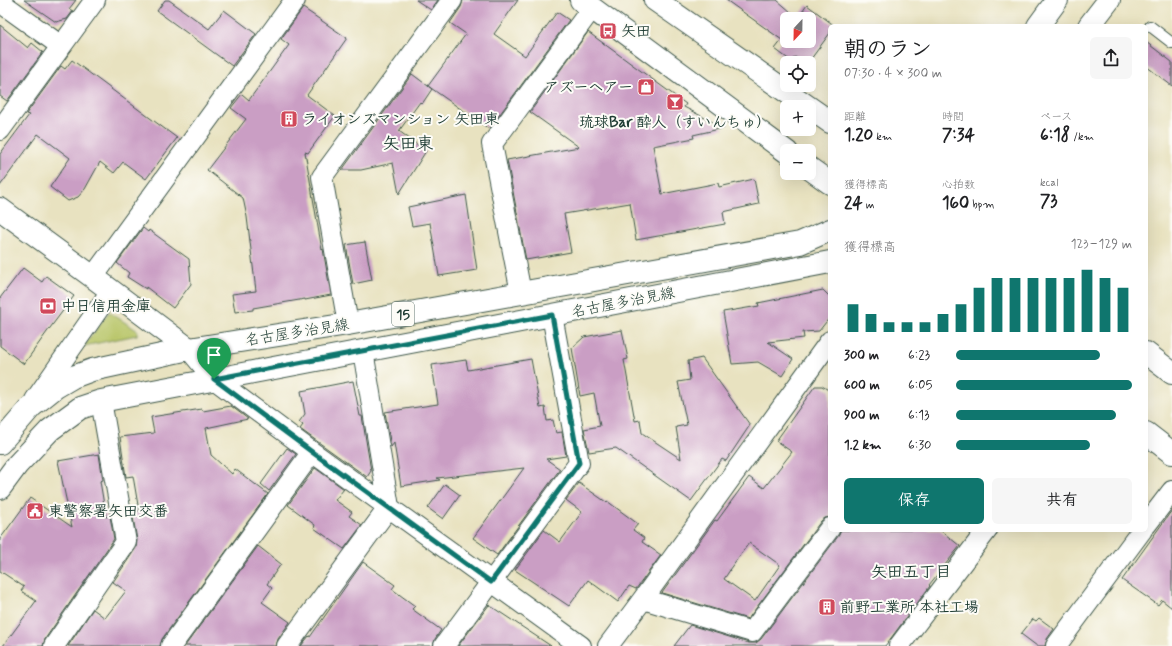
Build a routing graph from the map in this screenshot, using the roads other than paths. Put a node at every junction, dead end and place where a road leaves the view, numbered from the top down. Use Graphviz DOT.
graph roads {
  1 [pos="95,0"];
  2 [pos="295,0"];
  3 [pos="452,0"];
  4 [pos="655,0"];
  5 [pos="1057,0"];
  6 [pos="1109,0"];
  7 [pos="0,2"];
  8 [pos="586,4"];
  9 [pos="1039,24"];
  10 [pos="1091,24"];
  11 [pos="1150,26"];
  12 [pos="1172,43"];
  13 [pos="61,46"];
  14 [pos="828,121"];
  15 [pos="0,130"];
  16 [pos="780,147"];
  17 [pos="816,173"];
  18 [pos="828,182"];
  19 [pos="0,209"];
  20 [pos="828,231"];
  21 [pos="828,262"];
  22 [pos="94,277"];
  23 [pos="111,291"];
  24 [pos="521,293"];
  25 [pos="552,315"];
  26 [pos="348,324"];
  27 [pos="828,344"];
  28 [pos="189,349"];
  29 [pos="363,351"];
  30 [pos="1148,355"];
  31 [pos="1172,373"];
  32 [pos="214,379"];
  33 [pos="101,401"];
  34 [pos="22,418"];
  35 [pos="1148,435"];
  36 [pos="0,443"];
  37 [pos="312,452"];
  38 [pos="1172,453"];
  39 [pos="0,488"];
  40 [pos="1172,490"];
  41 [pos="389,507"];
  42 [pos="1148,522"];
  43 [pos="828,531"];
  44 [pos="985,532"];
  45 [pos="1141,532"];
  46 [pos="491,582"];
  47 [pos="643,600"];
  48 [pos="54,646"];
  49 [pos="171,646"];
  50 [pos="287,646"];
  51 [pos="444,646"];
  52 [pos="581,646"];
  53 [pos="608,646"];
  54 [pos="899,646"];
  55 [pos="1056,646"];
  1 -- 13 [label="street"];
  2 -- 22 [label="street"];
  3 -- 26 [label="street"];
  4 -- 14 [label="main road"];
  5 -- 9 [label="main road"];
  6 -- 10 [label="main road"];
  7 -- 13 [label="street"];
  8 -- 16 [label="main road"];
  8 -- 24 [label="street"];
  11 -- 12 [label="lane"];
  13 -- 15 [label="street"];
  17 -- 18 [label="main road"];
  19 -- 22 [label="main road"];
  20 -- 24 [label="main road, 名古屋多治見線 / 15"];
  21 -- 25 [label="main road, 名古屋多治見線 / 15"];
  22 -- 23 [label="main road"];
  23 -- 28 [label="main road"];
  23 -- 34 [label="street"];
  24 -- 26 [label="main road, 名古屋多治見線 / 15"];
  25 -- 29 [label="main road, 名古屋多治見線 / 15"];
  25 -- 46 [label="street"];
  26 -- 28 [label="main road, 名古屋多治見線 / 15"];
  27 -- 47 [label="street"];
  28 -- 32 [label="street"];
  28 -- 34 [label="main road, 名古屋多治見線 / 15"];
  29 -- 32 [label="main road, 名古屋多治見線 / 15"];
  29 -- 41 [label="street"];
  30 -- 31 [label="main road"];
  32 -- 33 [label="main road, 名古屋多治見線 / 15"];
  32 -- 37 [label="street"];
  33 -- 39 [label="main road, 名古屋多治見線 / 15"];
  33 -- 48 [label="street"];
  34 -- 36 [label="main road, 名古屋多治見線 / 15"];
  35 -- 38 [label="main road"];
  37 -- 41 [label="street"];
  37 -- 49 [label="street"];
  40 -- 42 [label="street"];
  41 -- 46 [label="street"];
  41 -- 50 [label="street"];
  43 -- 47 [label="street"];
  44 -- 54 [label="street"];
  45 -- 55 [label="street"];
  46 -- 51 [label="street"];
  46 -- 52 [label="street"];
  47 -- 53 [label="street"];
}
